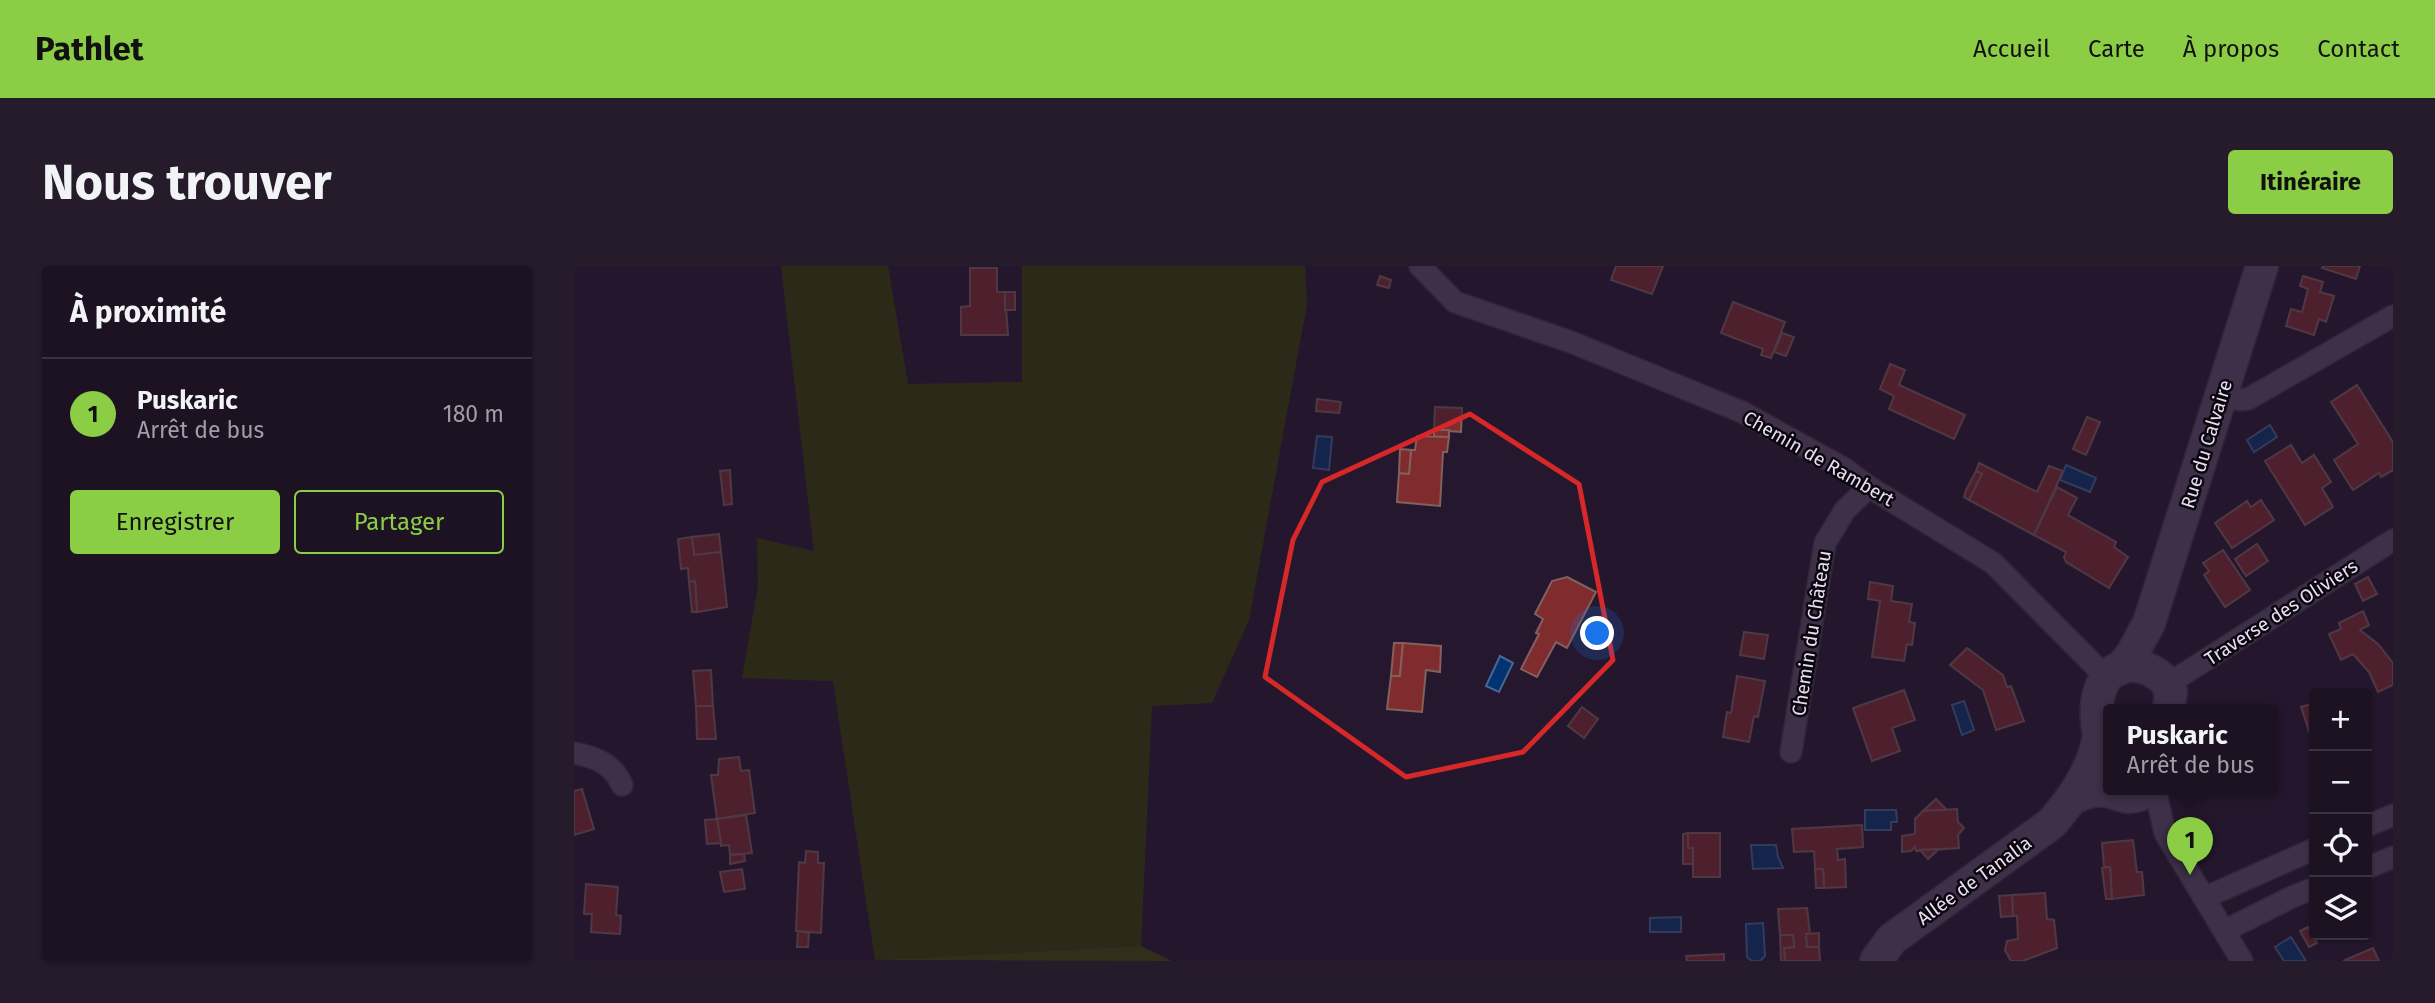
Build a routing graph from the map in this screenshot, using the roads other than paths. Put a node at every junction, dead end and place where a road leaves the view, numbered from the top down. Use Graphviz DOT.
graph roads {
  1 [pos="1420,266"];
  2 [pos="2262,266"];
  3 [pos="2393,316"];
  4 [pos="2221,396"];
  5 [pos="1869,487"];
  6 [pos="2393,540"];
  7 [pos="2149,623"];
  8 [pos="2113,673"];
  9 [pos="2166,689"];
  10 [pos="2099,736"];
  11 [pos="2103,745"];
  12 [pos="1791,752"];
  13 [pos="574,753"];
  14 [pos="622,785"];
  15 [pos="2103,790"];
  16 [pos="2127,795"];
  17 [pos="2156,795"];
  18 [pos="2073,798"];
  19 [pos="2393,815"];
  20 [pos="2372,824"];
  21 [pos="2165,832"];
  22 [pos="2309,851"];
  23 [pos="2393,857"];
  24 [pos="2372,865"];
  25 [pos="2309,890"];
  26 [pos="2204,898"];
  27 [pos="2224,931"];
  28 [pos="1876,961"];
  29 [pos="2242,961"];
  1 -- 5 [label="street, Chemin de Rambert"];
  2 -- 4 [label="street, Rue du Calvaire"];
  3 -- 4 [label="street"];
  4 -- 7 [label="street, Rue du Calvaire"];
  5 -- 8 [label="street, Chemin de Rambert"];
  5 -- 12 [label="street, Chemin du Château"];
  6 -- 9 [label="street, Traverse des Oliviers"];
  7 -- 8 [label="street, Rue du Calvaire"];
  7 -- 9 [label="street, Rue du Calvaire"];
  8 -- 9 [label="street"];
  8 -- 10 [label="street, Rue du Calvaire"];
  10 -- 11 [label="street"];
  10 -- 18 [label="street, Allée de Tanalia"];
  13 -- 14 [label="street"];
  15 -- 18 [label="street"];
  16 -- 21 [label="street"];
  17 -- 21 [label="street"];
  18 -- 28 [label="street, Allée de Tanalia"];
  19 -- 20 [label="street"];
  21 -- 26 [label="street"];
  22 -- 26 [label="street"];
  23 -- 24 [label="street"];
  25 -- 27 [label="street"];
  26 -- 27 [label="street"];
  27 -- 29 [label="street"];
}
